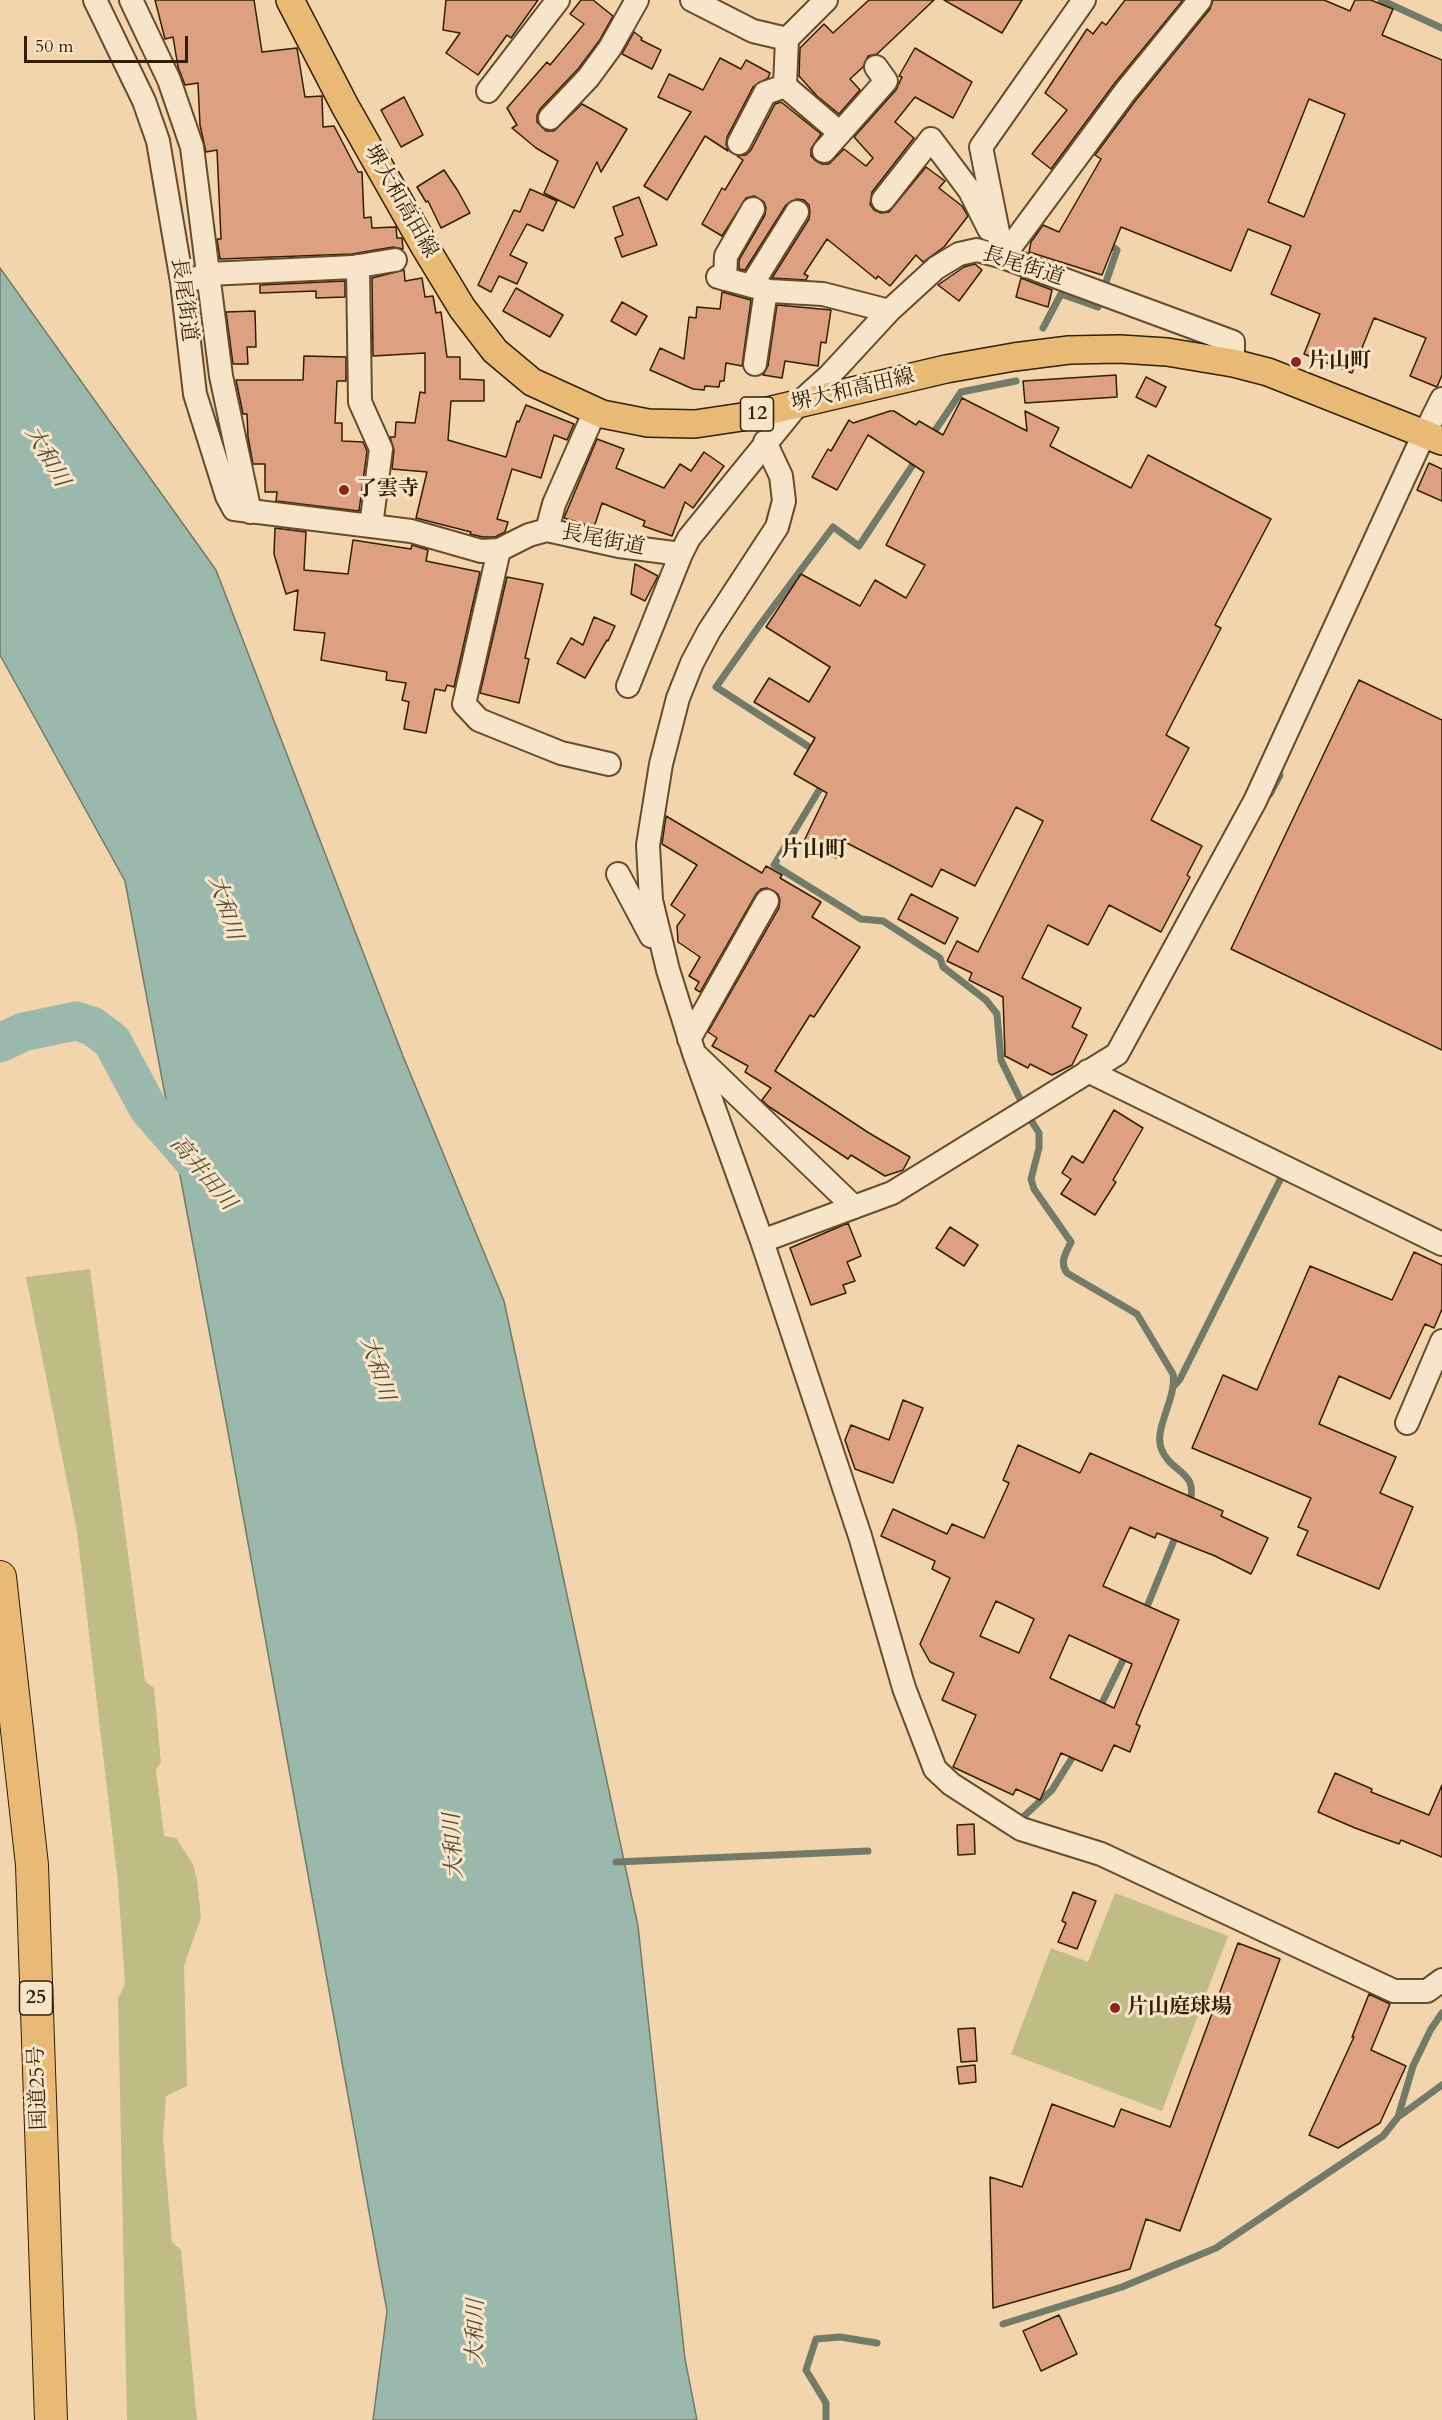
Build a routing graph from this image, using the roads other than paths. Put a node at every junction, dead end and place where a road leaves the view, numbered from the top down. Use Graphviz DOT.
graph roads {
  1 [pos="95,0"];
  2 [pos="131,0"];
  3 [pos="290,0"];
  4 [pos="558,0"];
  5 [pos="637,0"];
  6 [pos="692,0"];
  7 [pos="826,0"];
  8 [pos="1084,0"];
  9 [pos="1200,0"];
  10 [pos="787,39"];
  11 [pos="881,74"];
  12 [pos="785,86"];
  13 [pos="488,91"];
  14 [pos="550,118"];
  15 [pos="840,133"];
  16 [pos="739,143"];
  17 [pos="824,151"];
  18 [pos="883,200"];
  19 [pos="753,209"];
  20 [pos="797,212"];
  21 [pos="1003,257"];
  22 [pos="395,260"];
  23 [pos="358,266"];
  24 [pos="209,274"];
  25 [pos="182,282"];
  26 [pos="758,288"];
  27 [pos="889,311"];
  28 [pos="1233,363"];
  29 [pos="754,364"];
  30 [pos="1442,399"];
  31 [pos="798,404"];
  32 [pos="595,411"];
  33 [pos="1434,438"];
  34 [pos="765,442"];
  35 [pos="250,512"];
  36 [pos="371,526"];
  37 [pos="547,530"];
  38 [pos="499,550"];
  39 [pos="681,554"];
  40 [pos="628,686"];
  41 [pos="609,764"];
  42 [pos="618,874"];
  43 [pos="767,901"];
  44 [pos="668,970"];
  45 [pos="692,1046"];
  46 [pos="1088,1071"];
  47 [pos="854,1207"];
  48 [pos="762,1241"];
  49 [pos="1442,1244"];
  50 [pos="1442,1341"];
  51 [pos="1407,1423"];
  52 [pos="0,1577"];
  53 [pos="1442,1980"];
  54 [pos="51,2420"];
  1 -- 25 [label="street, 長尾街道"];
  2 -- 24 [label="street"];
  3 -- 32 [label="main road, 堺大和高田線 / 12"];
  4 -- 13 [label="street"];
  5 -- 14 [label="street"];
  6 -- 10 [label="street"];
  7 -- 10 [label="street"];
  8 -- 21 [label="street"];
  9 -- 21 [label="street"];
  10 -- 12 [label="street"];
  11 -- 15 [label="street"];
  12 -- 15 [label="street"];
  12 -- 16 [label="street"];
  15 -- 17 [label="street"];
  18 -- 21 [label="street"];
  19 -- 26 [label="street"];
  20 -- 26 [label="street"];
  21 -- 27 [label="street, 長尾街道"];
  21 -- 28 [label="street, 長尾街道"];
  22 -- 23 [label="street"];
  23 -- 24 [label="street"];
  23 -- 36 [label="street"];
  24 -- 25 [label="street"];
  24 -- 35 [label="street"];
  25 -- 35 [label="street, 長尾街道"];
  26 -- 27 [label="street"];
  26 -- 29 [label="street"];
  27 -- 31 [label="street, 長尾街道"];
  28 -- 31 [label="main road, 堺大和高田線 / 12"];
  28 -- 33 [label="main road, 堺大和高田線 / 12"];
  30 -- 33 [label="street"];
  31 -- 32 [label="main road, 堺大和高田線 / 12"];
  31 -- 34 [label="street, 長尾街道"];
  32 -- 37 [label="street"];
  33 -- 46 [label="street"];
  34 -- 39 [label="street, 長尾街道"];
  34 -- 44 [label="street"];
  35 -- 36 [label="street, 長尾街道"];
  36 -- 38 [label="street, 長尾街道"];
  37 -- 38 [label="street, 長尾街道"];
  37 -- 39 [label="street, 長尾街道"];
  38 -- 41 [label="street"];
  39 -- 40 [label="street"];
  42 -- 44 [label="street"];
  43 -- 45 [label="street"];
  44 -- 45 [label="street"];
  45 -- 47 [label="street"];
  45 -- 48 [label="street"];
  46 -- 47 [label="street"];
  46 -- 49 [label="street"];
  47 -- 48 [label="street"];
  48 -- 53 [label="street"];
  50 -- 51 [label="street"];
  52 -- 54 [label="highway, 国道25号 / 25"];
}
